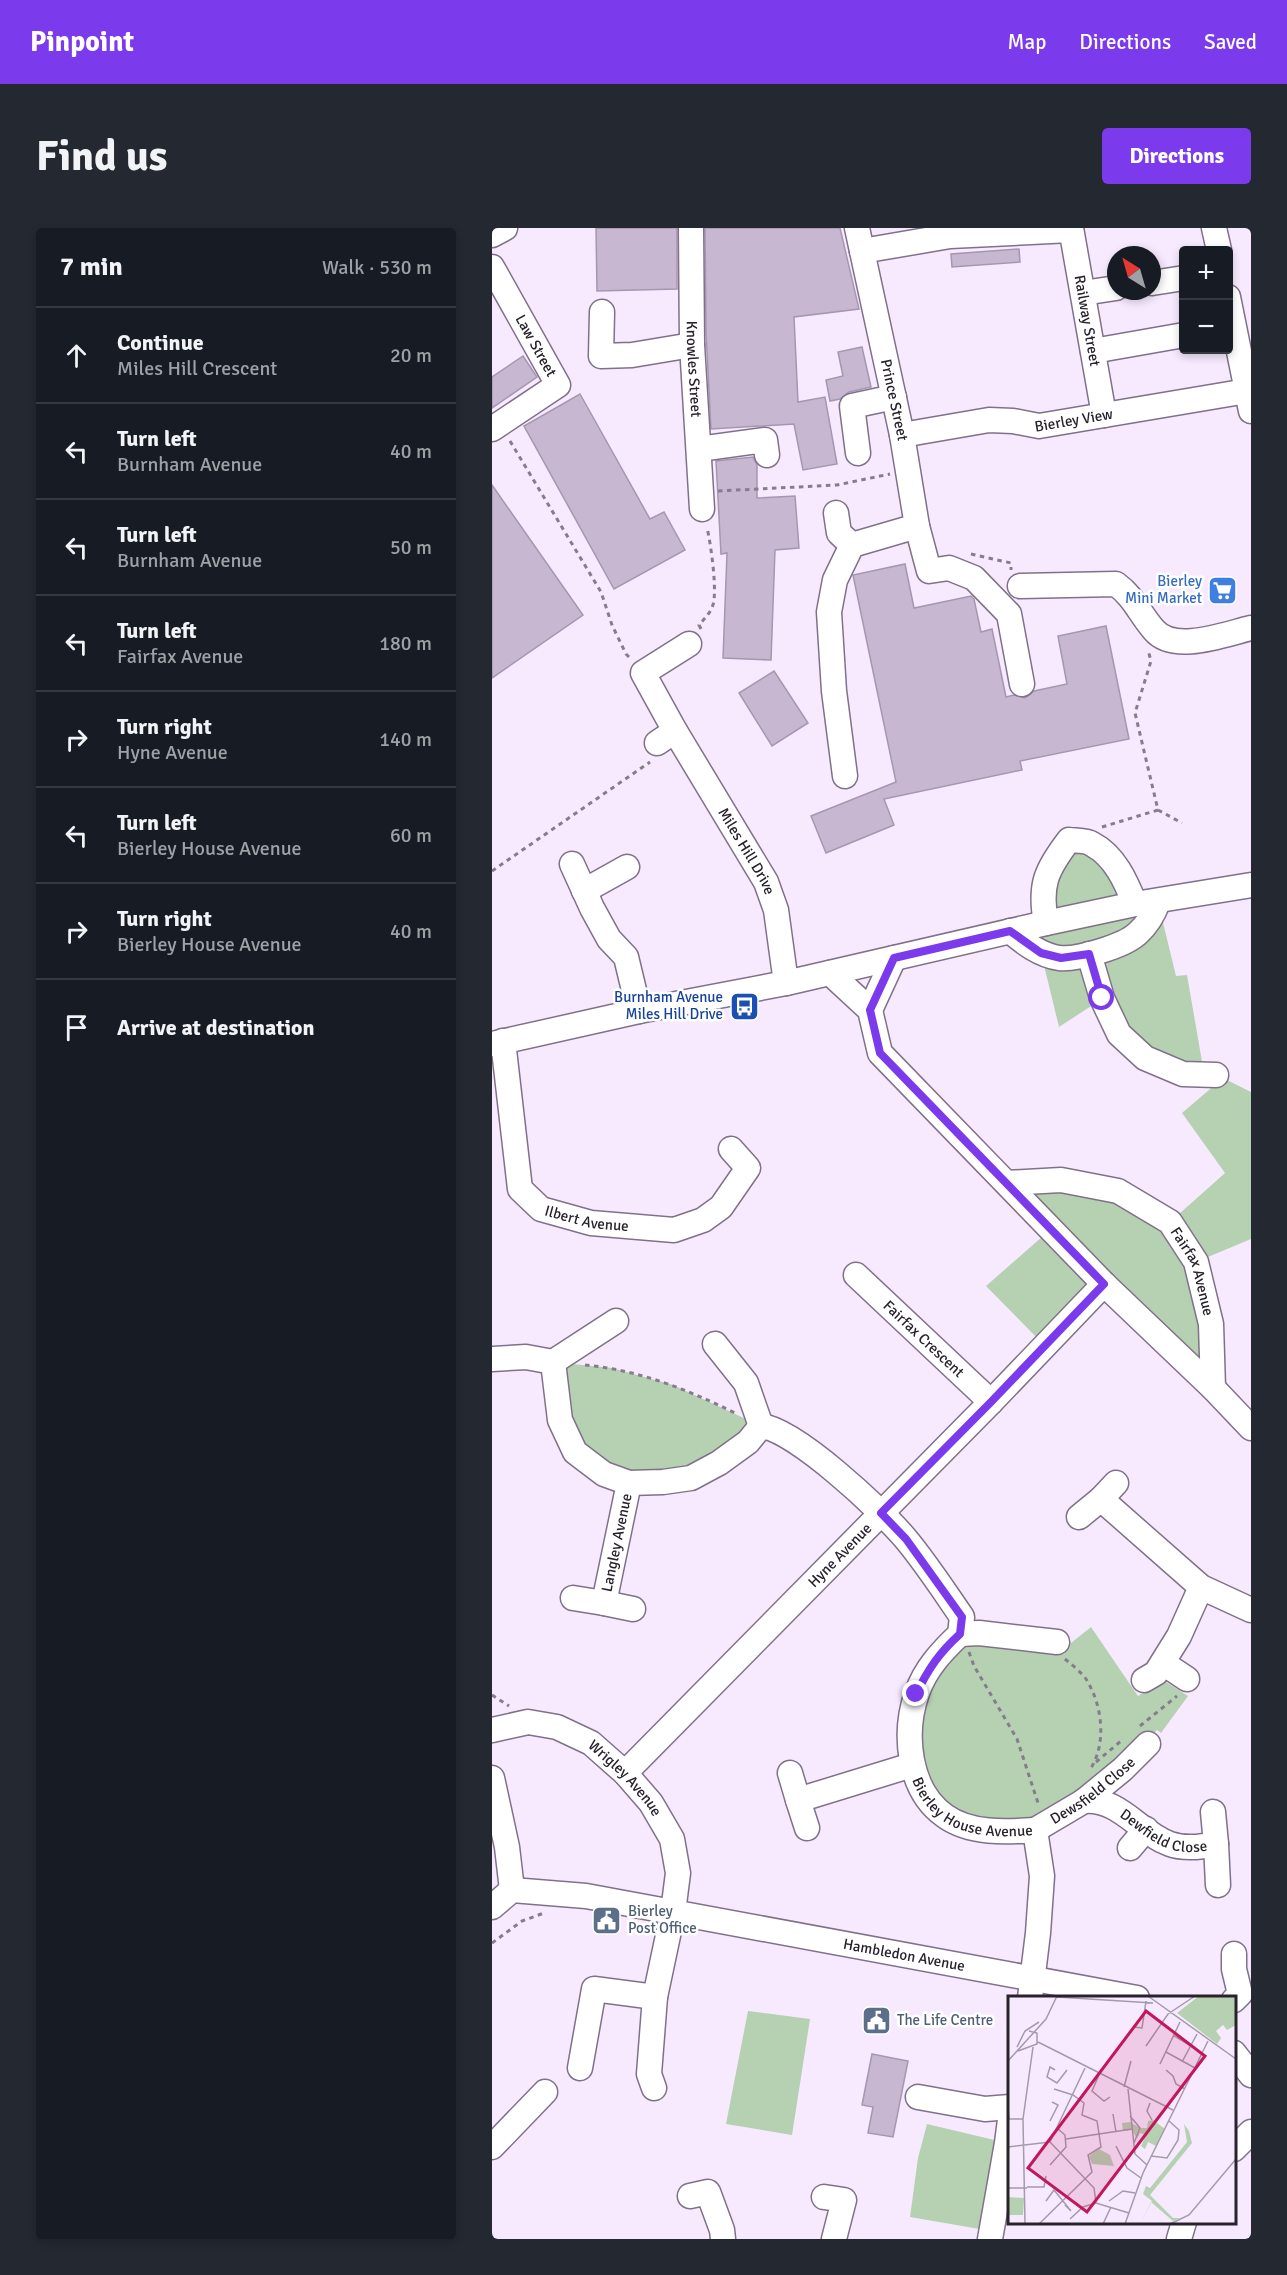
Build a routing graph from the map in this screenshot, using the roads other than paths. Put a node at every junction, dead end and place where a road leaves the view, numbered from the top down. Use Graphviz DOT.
graph roads {
  1 [pos="505,228"];
  2 [pos="691,228"];
  3 [pos="1214,228"];
  4 [pos="1071,229"];
  5 [pos="950,232"];
  6 [pos="492,236"];
  7 [pos="860,240"];
  8 [pos="1218,246"];
  9 [pos="492,267"];
  10 [pos="1179,279"];
  11 [pos="1161,282"];
  12 [pos="1107,289"];
  13 [pos="1083,293"];
  14 [pos="602,312"];
  15 [pos="1233,330"];
  16 [pos="1179,336"];
  17 [pos="692,345"];
  18 [pos="1093,351"];
  19 [pos="1248,384"];
  20 [pos="894,398"];
  21 [pos="1104,415"];
  22 [pos="496,427"];
  23 [pos="902,435"];
  24 [pos="699,449"];
  25 [pos="858,453"];
  26 [pos="767,455"];
  27 [pos="702,501"];
  28 [pos="836,513"];
  29 [pos="917,526"];
  30 [pos="852,545"];
  31 [pos="1020,586"];
  32 [pos="1251,628"];
  33 [pos="689,645"];
  34 [pos="1022,684"];
  35 [pos="845,776"];
  36 [pos="572,864"];
  37 [pos="627,867"];
  38 [pos="1251,885"];
  39 [pos="584,891"];
  40 [pos="1146,903"];
  41 [pos="1046,923"];
  42 [pos="1010,931"];
  43 [pos="1089,954"];
  44 [pos="894,958"];
  45 [pos="830,973"];
  46 [pos="786,983"];
  47 [pos="870,1010"];
  48 [pos="639,1011"];
  49 [pos="498,1043"];
  50 [pos="1216,1075"];
  51 [pos="731,1149"];
  52 [pos="1007,1183"];
  53 [pos="856,1275"];
  54 [pos="1104,1284"];
  55 [pos="616,1321"];
  56 [pos="715,1344"];
  57 [pos="492,1359"];
  58 [pos="553,1362"];
  59 [pos="1213,1388"];
  60 [pos="991,1402"];
  61 [pos="761,1426"];
  62 [pos="1251,1428"];
  63 [pos="629,1483"];
  64 [pos="881,1513"];
  65 [pos="1079,1517"];
  66 [pos="1201,1587"];
  67 [pos="573,1598"];
  68 [pos="604,1603"];
  69 [pos="633,1609"];
  70 [pos="1251,1610"];
  71 [pos="965,1644"];
  72 [pos="1058,1648"];
  73 [pos="1163,1663"];
  74 [pos="1187,1679"];
  75 [pos="1144,1680"];
  76 [pos="492,1730"];
  77 [pos="1140,1738"];
  78 [pos="912,1765"];
  79 [pos="625,1773"];
  80 [pos="790,1773"];
  81 [pos="492,1778"];
  82 [pos="798,1800"];
  83 [pos="1084,1801"];
  84 [pos="1214,1812"];
  85 [pos="807,1827"];
  86 [pos="1040,1828"];
  87 [pos="1146,1829"];
  88 [pos="1216,1844"];
  89 [pos="1130,1848"];
  90 [pos="1218,1885"];
  91 [pos="512,1890"];
  92 [pos="492,1907"];
  93 [pos="673,1912"];
  94 [pos="1234,1954"];
  95 [pos="1031,1988"];
  96 [pos="1116,1996"];
  97 [pos="655,1997"];
  98 [pos="1242,1998"];
  99 [pos="1236,2056"];
  100 [pos="580,2068"];
  101 [pos="1251,2075"];
  102 [pos="654,2088"];
  103 [pos="545,2092"];
  104 [pos="918,2097"];
  105 [pos="1008,2107"];
  106 [pos="1251,2132"];
  107 [pos="1008,2136"];
  108 [pos="492,2147"];
  109 [pos="1236,2148"];
  110 [pos="708,2192"];
  111 [pos="842,2195"];
  112 [pos="1184,2224"];
  113 [pos="723,2239"];
  114 [pos="834,2239"];
  115 [pos="990,2239"];
  116 [pos="1179,2239"];
  1 -- 6 [label="street"];
  2 -- 17 [label="street, Knowles Street"];
  3 -- 8 [label="street"];
  4 -- 5 [label="street"];
  4 -- 13 [label="street, Railway Street"];
  5 -- 7 [label="street"];
  7 -- 20 [label="street, Prince Street"];
  9 -- 22 [label="street, Law Street"];
  10 -- 11 [label="street"];
  12 -- 13 [label="street"];
  13 -- 18 [label="street, Railway Street"];
  14 -- 17 [label="street"];
  15 -- 19 [label="street"];
  16 -- 18 [label="street"];
  17 -- 24 [label="street, Knowles Street"];
  18 -- 21 [label="street, Railway Street"];
  19 -- 21 [label="street, Bierley View"];
  20 -- 23 [label="street, Prince Street"];
  20 -- 25 [label="street"];
  21 -- 23 [label="street, Bierley View"];
  23 -- 29 [label="street, Prince Street"];
  24 -- 26 [label="street"];
  24 -- 27 [label="street, Knowles Street"];
  28 -- 30 [label="street"];
  29 -- 30 [label="street"];
  29 -- 34 [label="street, Prince Street"];
  30 -- 35 [label="street"];
  31 -- 32 [label="street"];
  33 -- 46 [label="street, Miles Hill Drive"];
  36 -- 39 [label="street"];
  37 -- 39 [label="street"];
  38 -- 40 [label="street"];
  39 -- 48 [label="street"];
  40 -- 41 [label="street"];
  40 -- 41 [label="street"];
  40 -- 43 [label="street"];
  41 -- 42 [label="street"];
  42 -- 43 [label="street"];
  42 -- 44 [label="street"];
  43 -- 50 [label="street"];
  44 -- 45 [label="street"];
  44 -- 47 [label="street"];
  45 -- 46 [label="street"];
  45 -- 47 [label="street"];
  46 -- 48 [label="street"];
  47 -- 52 [label="street"];
  48 -- 49 [label="street"];
  49 -- 51 [label="street, Ilbert Avenue"];
  52 -- 54 [label="street"];
  52 -- 59 [label="street, Fairfax Avenue"];
  53 -- 60 [label="street, Fairfax Crescent"];
  54 -- 59 [label="street"];
  54 -- 60 [label="street, Hyne Avenue"];
  55 -- 58 [label="street"];
  56 -- 61 [label="street"];
  57 -- 58 [label="street"];
  58 -- 63 [label="street"];
  59 -- 62 [label="street"];
  60 -- 64 [label="street, Hyne Avenue"];
  61 -- 63 [label="street"];
  61 -- 64 [label="street"];
  63 -- 68 [label="street, Langley Avenue"];
  64 -- 71 [label="street"];
  64 -- 79 [label="street, Hyne Avenue"];
  65 -- 66 [label="street"];
  66 -- 70 [label="street"];
  66 -- 73 [label="street"];
  67 -- 68 [label="street, Langley Avenue"];
  68 -- 69 [label="street, Langley Avenue"];
  71 -- 72 [label="street"];
  71 -- 78 [label="street, Bierley House Avenue"];
  73 -- 74 [label="street"];
  73 -- 75 [label="street"];
  76 -- 79 [label="street, Wrigley Avenue"];
  77 -- 83 [label="street, Dewsfield Close"];
  78 -- 82 [label="street"];
  78 -- 86 [label="street, Bierley House Avenue"];
  79 -- 93 [label="street, Wrigley Avenue"];
  80 -- 82 [label="street"];
  81 -- 91 [label="street"];
  82 -- 85 [label="street"];
  83 -- 86 [label="street, Dewsfield Close"];
  83 -- 87 [label="street, Dewfield Close"];
  84 -- 88 [label="street, Dewfield Close"];
  86 -- 95 [label="street, Bierley House Avenue"];
  87 -- 88 [label="street, Dewfield Close"];
  87 -- 89 [label="street"];
  88 -- 90 [label="street"];
  91 -- 92 [label="street"];
  91 -- 93 [label="street, Hambledon Avenue"];
  93 -- 95 [label="street, Hambledon Avenue"];
  93 -- 97 [label="street, Wrigley Avenue"];
  94 -- 98 [label="street"];
  95 -- 96 [label="street, Hambledon Avenue"];
  97 -- 100 [label="street"];
  97 -- 102 [label="street, Wrigley Avenue"];
  99 -- 101 [label="street"];
  103 -- 108 [label="street"];
  104 -- 105 [label="street"];
  106 -- 109 [label="street"];
  107 -- 115 [label="street"];
  110 -- 113 [label="street"];
  111 -- 114 [label="street"];
  112 -- 116 [label="street"];
}
